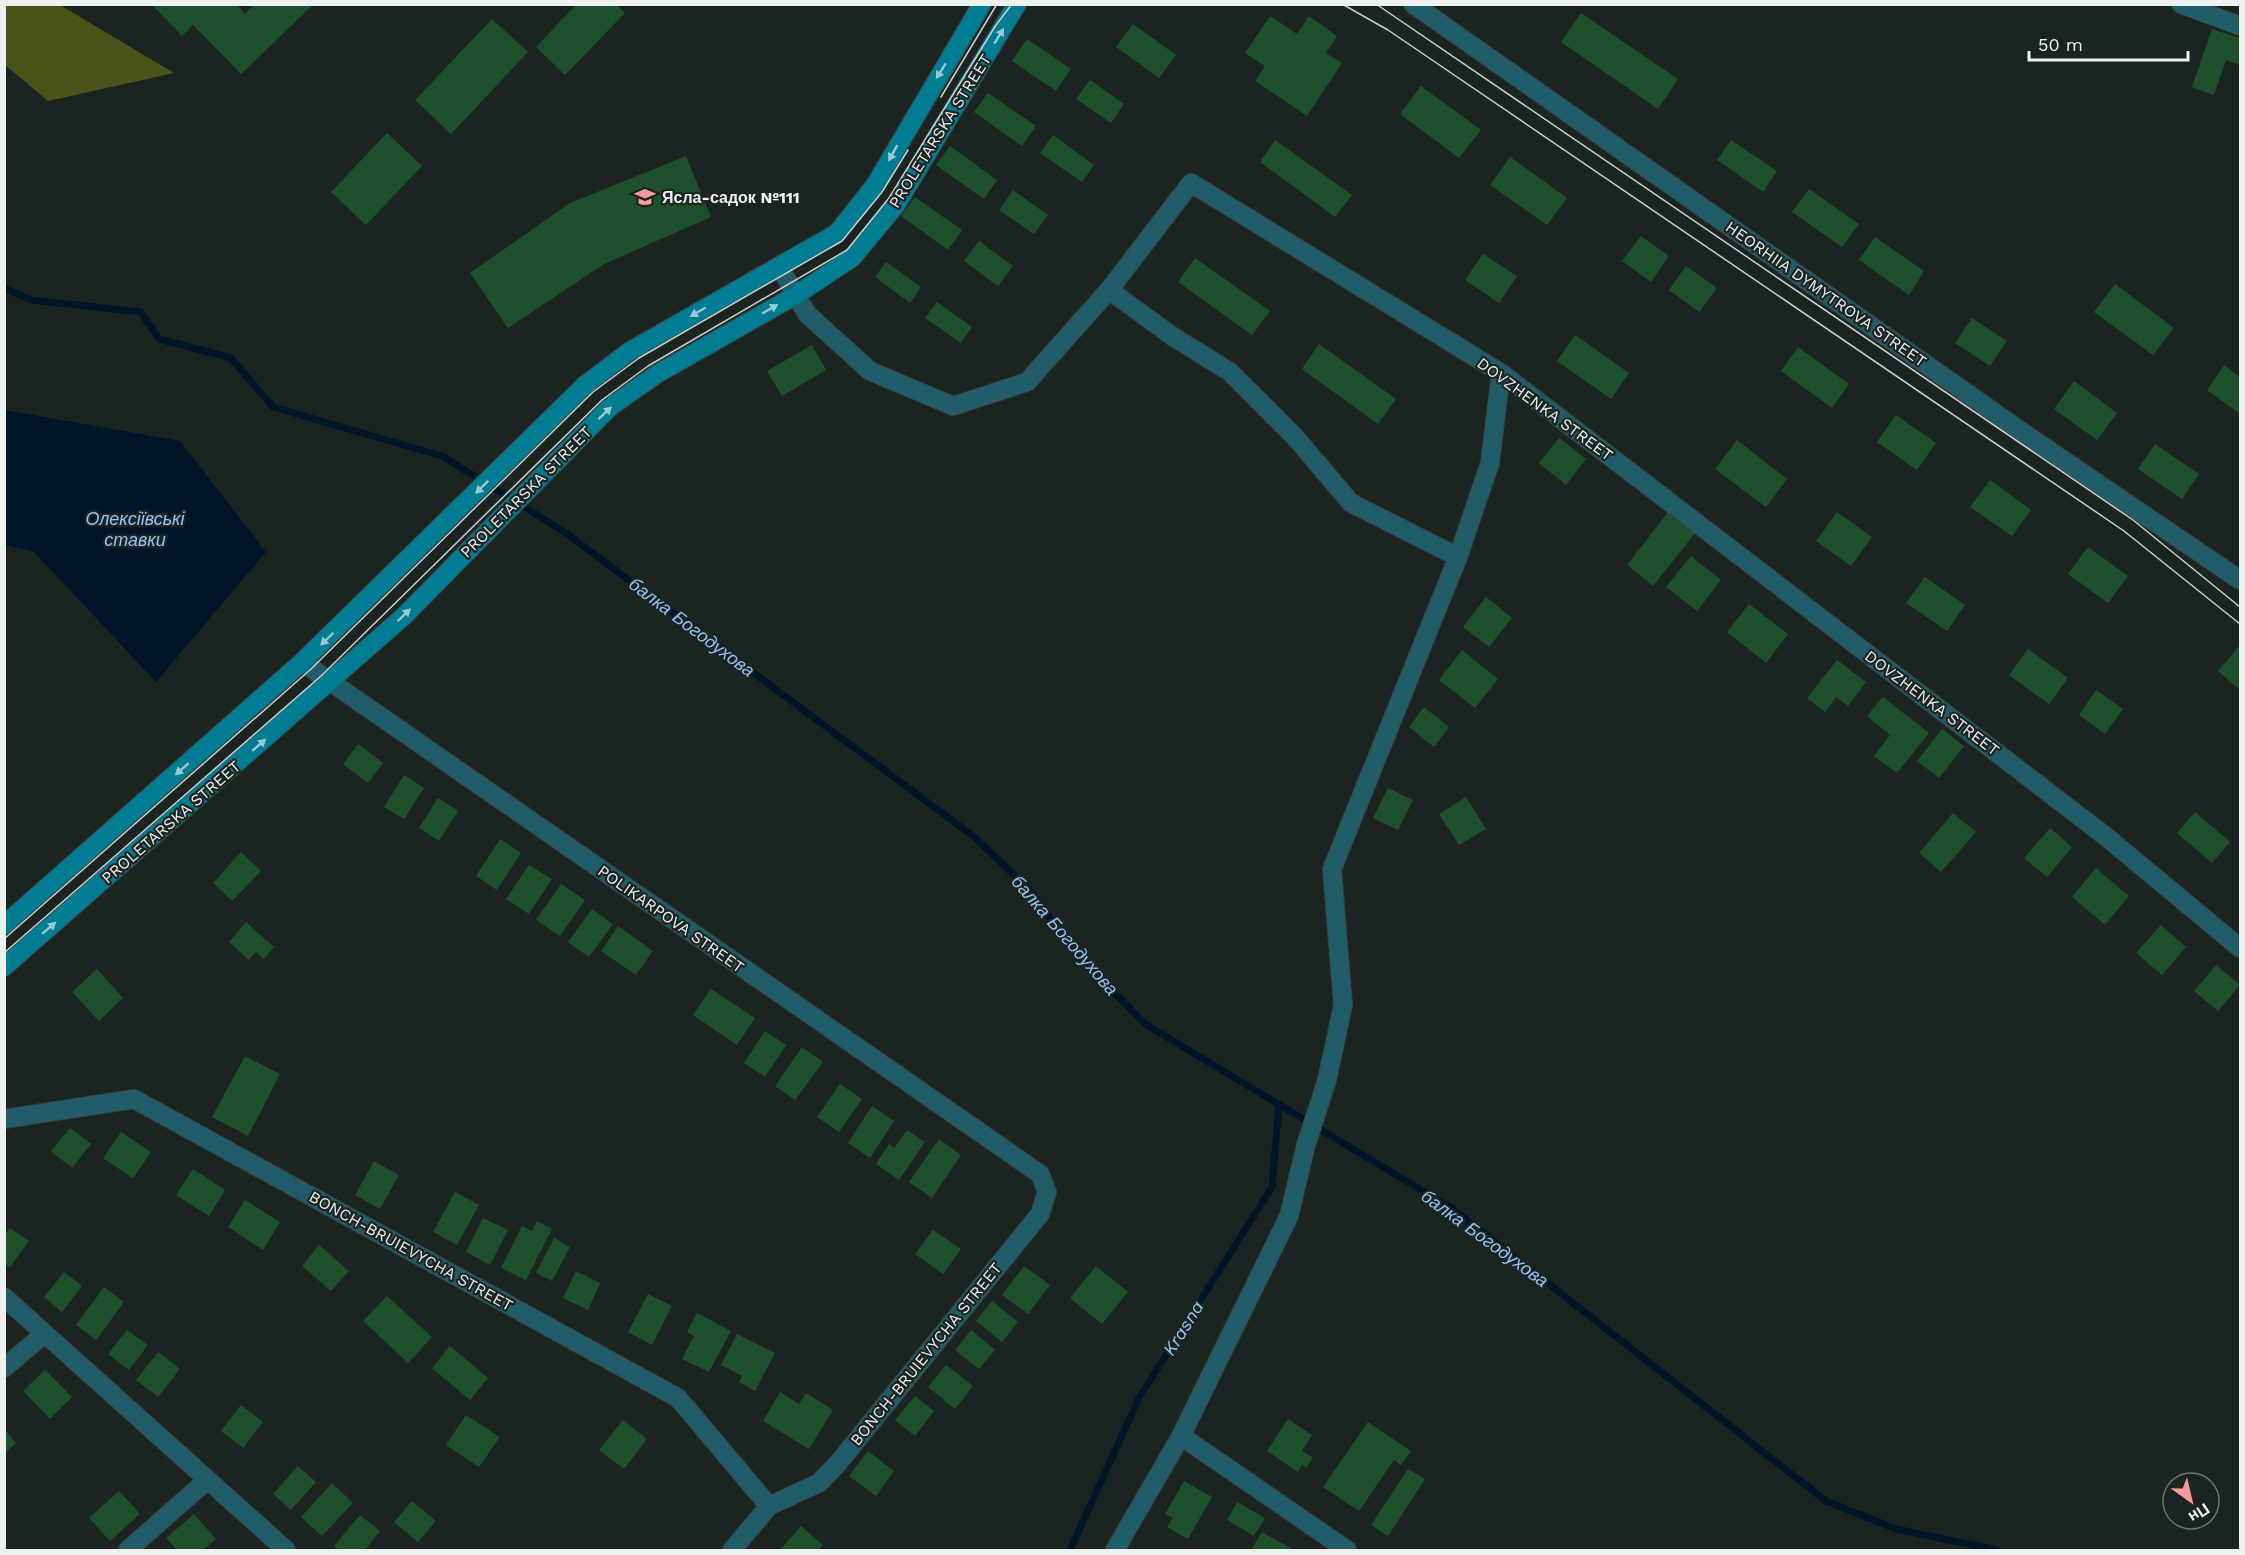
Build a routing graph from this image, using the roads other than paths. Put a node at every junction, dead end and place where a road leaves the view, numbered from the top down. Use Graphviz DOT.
graph roads {
  1 [pos="982,4"];
  2 [pos="1017,4"];
  3 [pos="1413,4"];
  4 [pos="2181,4"];
  5 [pos="2241,26"];
  6 [pos="779,266"];
  7 [pos="1109,290"];
  8 [pos="796,295"];
  9 [pos="1501,373"];
  10 [pos="1458,557"];
  11 [pos="2241,580"];
  12 [pos="302,662"];
  13 [pos="330,684"];
  14 [pos="4,925"];
  15 [pos="2241,948"];
  16 [pos="4,967"];
  17 [pos="4,1119"];
  18 [pos="1040,1174"];
  19 [pos="4,1297"];
  20 [pos="44,1335"];
  21 [pos="4,1368"];
  22 [pos="1181,1436"];
  23 [pos="206,1481"];
  24 [pos="769,1506"];
  25 [pos="128,1551"];
  26 [pos="286,1551"];
  27 [pos="732,1551"];
  28 [pos="1115,1551"];
  29 [pos="1347,1551"];
  1 -- 6 [label="main road, PROLETARSKA STREET, one-way"];
  8 -- 2 [label="main road, PROLETARSKA STREET, one-way"];
  3 -- 11 [label="street, HEORHIIA DYMYTROVA STREET"];
  4 -- 5 [label="street"];
  6 -- 8 [label="street, DOVZHENKA STREET"];
  6 -- 12 [label="main road, PROLETARSKA STREET, one-way"];
  7 -- 8 [label="street, DOVZHENKA STREET"];
  7 -- 9 [label="street, DOVZHENKA STREET"];
  7 -- 10 [label="street"];
  13 -- 8 [label="main road, PROLETARSKA STREET, one-way"];
  9 -- 10 [label="street"];
  9 -- 15 [label="street, DOVZHENKA STREET"];
  10 -- 22 [label="street"];
  12 -- 13 [label="street, POLIKARPOVA STREET"];
  12 -- 14 [label="main road, PROLETARSKA STREET, one-way"];
  16 -- 13 [label="main road, PROLETARSKA STREET, one-way"];
  13 -- 18 [label="street, POLIKARPOVA STREET"];
  17 -- 24 [label="street, BONCH-BRUIEVYCHA STREET"];
  18 -- 24 [label="street, BONCH-BRUIEVYCHA STREET"];
  19 -- 20 [label="street"];
  20 -- 21 [label="street"];
  20 -- 23 [label="street"];
  22 -- 28 [label="street"];
  22 -- 29 [label="street"];
  23 -- 25 [label="street"];
  23 -- 26 [label="street"];
  24 -- 27 [label="street, BONCH-BRUIEVYCHA STREET"];
}
